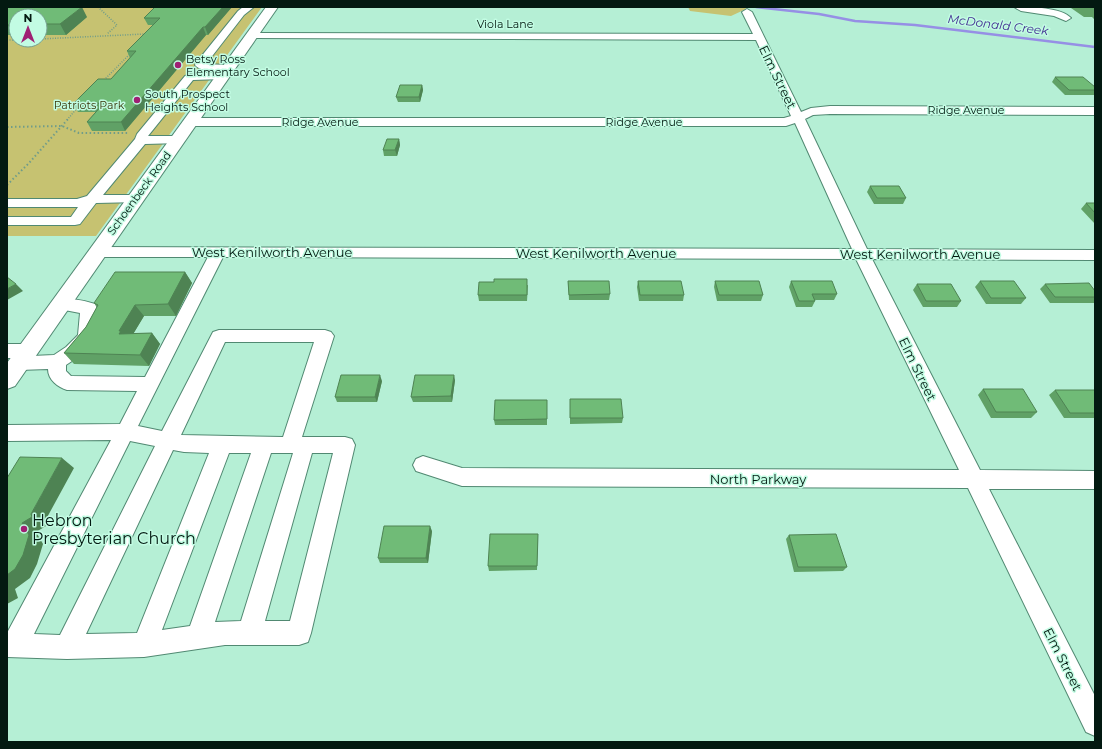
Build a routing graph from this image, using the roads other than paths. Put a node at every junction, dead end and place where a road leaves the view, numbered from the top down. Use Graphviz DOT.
graph roads {
  1 [pos="249,7"];
  2 [pos="272,7"];
  3 [pos="1019,7"];
  4 [pos="747,12"];
  5 [pos="1066,18"];
  6 [pos="252,35"];
  7 [pos="759,37"];
  8 [pos="200,65"];
  9 [pos="226,72"];
  10 [pos="194,76"];
  11 [pos="1095,111"];
  12 [pos="798,117"];
  13 [pos="191,122"];
  14 [pos="142,140"];
  15 [pos="177,140"];
  16 [pos="92,199"];
  17 [pos="135,199"];
  18 [pos="7,203"];
  19 [pos="7,220"];
  20 [pos="97,252"];
  21 [pos="218,252"];
  22 [pos="861,253"];
  23 [pos="1095,255"];
  24 [pos="60,304"];
  25 [pos="17,355"];
  26 [pos="57,362"];
  27 [pos="7,380"];
  28 [pos="150,384"];
  29 [pos="125,432"];
  30 [pos="7,433"];
  31 [pos="166,441"];
  32 [pos="222,444"];
  33 [pos="264,444"];
  34 [pos="297,445"];
  35 [pos="423,465"];
  36 [pos="974,480"];
  37 [pos="1095,480"];
  38 [pos="249,633"];
  39 [pos="198,637"];
  40 [pos="11,645"];
  41 [pos="144,645"];
  42 [pos="67,647"];
  43 [pos="1095,723"];
  1 -- 8 [label="street"];
  2 -- 6 [label="main road, Schoenbeck Road"];
  3 -- 5 [label="street"];
  4 -- 7 [label="street, Elm Street"];
  6 -- 7 [label="street, Viola Lane"];
  6 -- 9 [label="main road, Schoenbeck Road"];
  7 -- 12 [label="street, Elm Street"];
  8 -- 9 [label="street"];
  8 -- 10 [label="street"];
  9 -- 10 [label="street"];
  9 -- 13 [label="main road, Schoenbeck Road"];
  10 -- 14 [label="street"];
  11 -- 12 [label="street, Ridge Avenue"];
  12 -- 13 [label="street, Ridge Avenue"];
  12 -- 22 [label="street, Elm Street"];
  13 -- 15 [label="main road, Schoenbeck Road"];
  14 -- 15 [label="street"];
  14 -- 16 [label="street"];
  15 -- 17 [label="main road, Schoenbeck Road"];
  16 -- 17 [label="street"];
  16 -- 18 [label="street"];
  16 -- 19 [label="street"];
  17 -- 20 [label="main road, Schoenbeck Road"];
  20 -- 21 [label="street, West Kenilworth Avenue"];
  20 -- 24 [label="main road, Schoenbeck Road"];
  21 -- 22 [label="street, West Kenilworth Avenue"];
  21 -- 28 [label="street"];
  22 -- 23 [label="street, West Kenilworth Avenue"];
  22 -- 36 [label="street, Elm Street"];
  24 -- 25 [label="main road, Schoenbeck Road"];
  24 -- 26 [label="street"];
  25 -- 26 [label="street"];
  25 -- 27 [label="main road, Schoenbeck Road"];
  26 -- 28 [label="street"];
  28 -- 29 [label="street"];
  29 -- 30 [label="street"];
  29 -- 31 [label="street"];
  29 -- 40 [label="street"];
  31 -- 32 [label="street"];
  31 -- 34 [label="street"];
  31 -- 42 [label="street"];
  32 -- 33 [label="street"];
  32 -- 41 [label="street"];
  33 -- 34 [label="street"];
  33 -- 39 [label="street"];
  34 -- 38 [label="street"];
  34 -- 38 [label="street"];
  35 -- 36 [label="street, North Parkway"];
  36 -- 37 [label="street, North Parkway"];
  36 -- 43 [label="street, Elm Street"];
  38 -- 39 [label="street"];
  39 -- 41 [label="street"];
  40 -- 42 [label="street"];
  41 -- 42 [label="street"];
}
